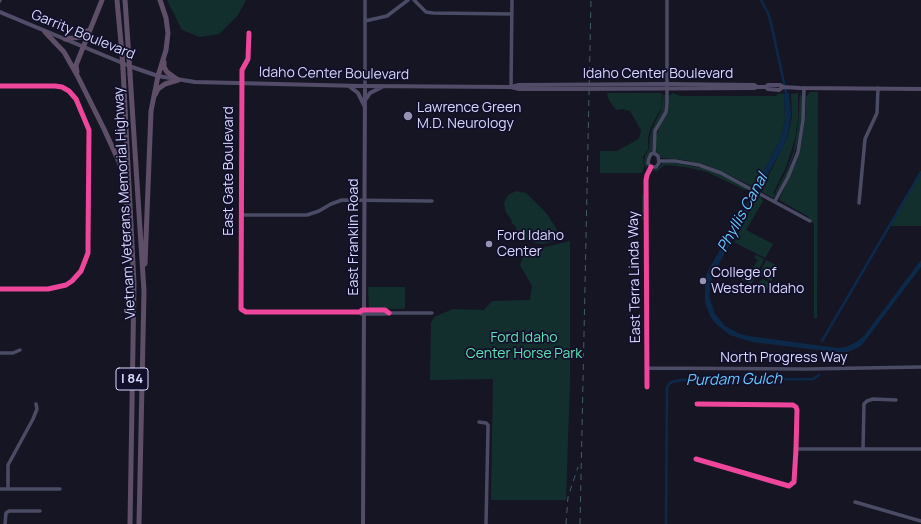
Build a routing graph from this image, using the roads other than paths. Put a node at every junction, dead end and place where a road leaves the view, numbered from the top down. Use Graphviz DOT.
graph roads {
  1 [pos="102,0"];
  2 [pos="117,0"];
  3 [pos="125,0"];
  4 [pos="160,0"];
  5 [pos="365,0"];
  6 [pos="408,0"];
  7 [pos="414,0"];
  8 [pos="512,0"];
  9 [pos="667,0"];
  10 [pos="0,12"];
  11 [pos="512,14"];
  12 [pos="365,21"];
  13 [pos="91,26"];
  14 [pos="45,32"];
  15 [pos="249,32"];
  16 [pos="65,39"];
  17 [pos="83,47"];
  18 [pos="164,58"];
  19 [pos="77,75"];
  20 [pos="158,76"];
  21 [pos="178,80"];
  22 [pos="241,83"];
  23 [pos="0,86"];
  24 [pos="349,86"];
  25 [pos="365,86"];
  26 [pos="384,86"];
  27 [pos="668,86"];
  28 [pos="511,87"];
  29 [pos="804,88"];
  30 [pos="878,88"];
  31 [pos="921,88"];
  32 [pos="153,99"];
  33 [pos="365,101"];
  34 [pos="365,108"];
  35 [pos="654,153"];
  36 [pos="659,161"];
  37 [pos="651,167"];
  38 [pos="365,200"];
  39 [pos="432,201"];
  40 [pos="775,202"];
  41 [pos="859,203"];
  42 [pos="241,215"];
  43 [pos="810,220"];
  44 [pos="132,234"];
  45 [pos="0,289"];
  46 [pos="144,291"];
  47 [pos="363,312"];
  48 [pos="432,313"];
  49 [pos="20,350"];
  50 [pos="0,354"];
  51 [pos="921,367"];
  52 [pos="647,368"];
  53 [pos="647,387"];
  54 [pos="896,400"];
  55 [pos="36,404"];
  56 [pos="698,404"];
  57 [pos="479,422"];
  58 [pos="796,449"];
  59 [pos="863,449"];
  60 [pos="921,449"];
  61 [pos="696,459"];
  62 [pos="0,489"];
  63 [pos="8,489"];
  64 [pos="60,489"];
  65 [pos="855,502"];
  66 [pos="40,511"];
  67 [pos="921,521"];
  68 [pos="5,524"];
  69 [pos="130,524"];
  70 [pos="139,524"];
  71 [pos="364,524"];
  72 [pos="486,524"];
  1 -- 13 [label="highway"];
  2 -- 44 [label="highway, Vietnam Veterans Memorial Highway / I 84, bridge"];
  3 -- 46 [label="highway, Vietnam Veterans Memorial Highway / I 84, bridge"];
  4 -- 18 [label="highway"];
  5 -- 12 [label="street, East Franklin Road"];
  6 -- 12 [label="street"];
  7 -- 11 [label="street"];
  8 -- 11 [label="street"];
  9 -- 27 [label="street"];
  10 -- 14 [label="main road, Garrity Boulevard"];
  11 -- 28 [label="street"];
  12 -- 25 [label="street, East Franklin Road"];
  13 -- 16 [label="highway"];
  13 -- 17 [label="highway"];
  14 -- 16 [label="main road, Garrity Boulevard"];
  14 -- 19 [label="highway"];
  15 -- 22 [label="street, East Gate Boulevard"];
  16 -- 17 [label="main road, Garrity Boulevard"];
  17 -- 19 [label="highway"];
  17 -- 20 [label="main road, Garrity Boulevard"];
  18 -- 20 [label="highway"];
  18 -- 21 [label="highway"];
  19 -- 44 [label="highway"];
  20 -- 21 [label="main road, Idaho Center Boulevard"];
  20 -- 32 [label="highway"];
  21 -- 22 [label="main road, Idaho Center Boulevard"];
  21 -- 32 [label="highway"];
  22 -- 24 [label="main road, Idaho Center Boulevard"];
  22 -- 42 [label="street, East Gate Boulevard"];
  23 -- 45 [label="street"];
  24 -- 25 [label="main road, Idaho Center Boulevard"];
  24 -- 34 [label="main road"];
  25 -- 26 [label="main road, Idaho Center Boulevard"];
  25 -- 33 [label="main road, East Franklin Road"];
  26 -- 28 [label="main road, Idaho Center Boulevard"];
  26 -- 33 [label="main road"];
  27 -- 28 [label="main road, Idaho Center Boulevard"];
  27 -- 29 [label="main road, Idaho Center Boulevard"];
  27 -- 35 [label="street"];
  29 -- 30 [label="main road, Idaho Center Boulevard"];
  29 -- 40 [label="street"];
  30 -- 31 [label="main road, Idaho Center Boulevard"];
  30 -- 41 [label="street"];
  32 -- 46 [label="highway"];
  33 -- 34 [label="main road, East Franklin Road"];
  34 -- 38 [label="main road, East Franklin Road"];
  35 -- 36 [label="street"];
  35 -- 37 [label="street"];
  36 -- 37 [label="street"];
  36 -- 40 [label="street"];
  37 -- 52 [label="street, East Terra Linda Way"];
  38 -- 39 [label="street"];
  38 -- 42 [label="street"];
  38 -- 47 [label="main road, East Franklin Road"];
  40 -- 43 [label="street"];
  42 -- 47 [label="street, East Gate Boulevard"];
  44 -- 69 [label="highway, Vietnam Veterans Memorial Highway / I 84"];
  46 -- 70 [label="highway, Vietnam Veterans Memorial Highway / I 84"];
  47 -- 48 [label="street"];
  47 -- 71 [label="main road, East Franklin Road"];
  49 -- 50 [label="street"];
  51 -- 52 [label="street, North Progress Way"];
  52 -- 53 [label="street, East Terra Linda Way"];
  54 -- 59 [label="street"];
  55 -- 63 [label="street"];
  56 -- 58 [label="street"];
  57 -- 72 [label="street"];
  58 -- 59 [label="street"];
  58 -- 61 [label="street"];
  59 -- 60 [label="street"];
  62 -- 63 [label="street"];
  63 -- 64 [label="street"];
  65 -- 67 [label="street"];
  66 -- 68 [label="street"];
}
